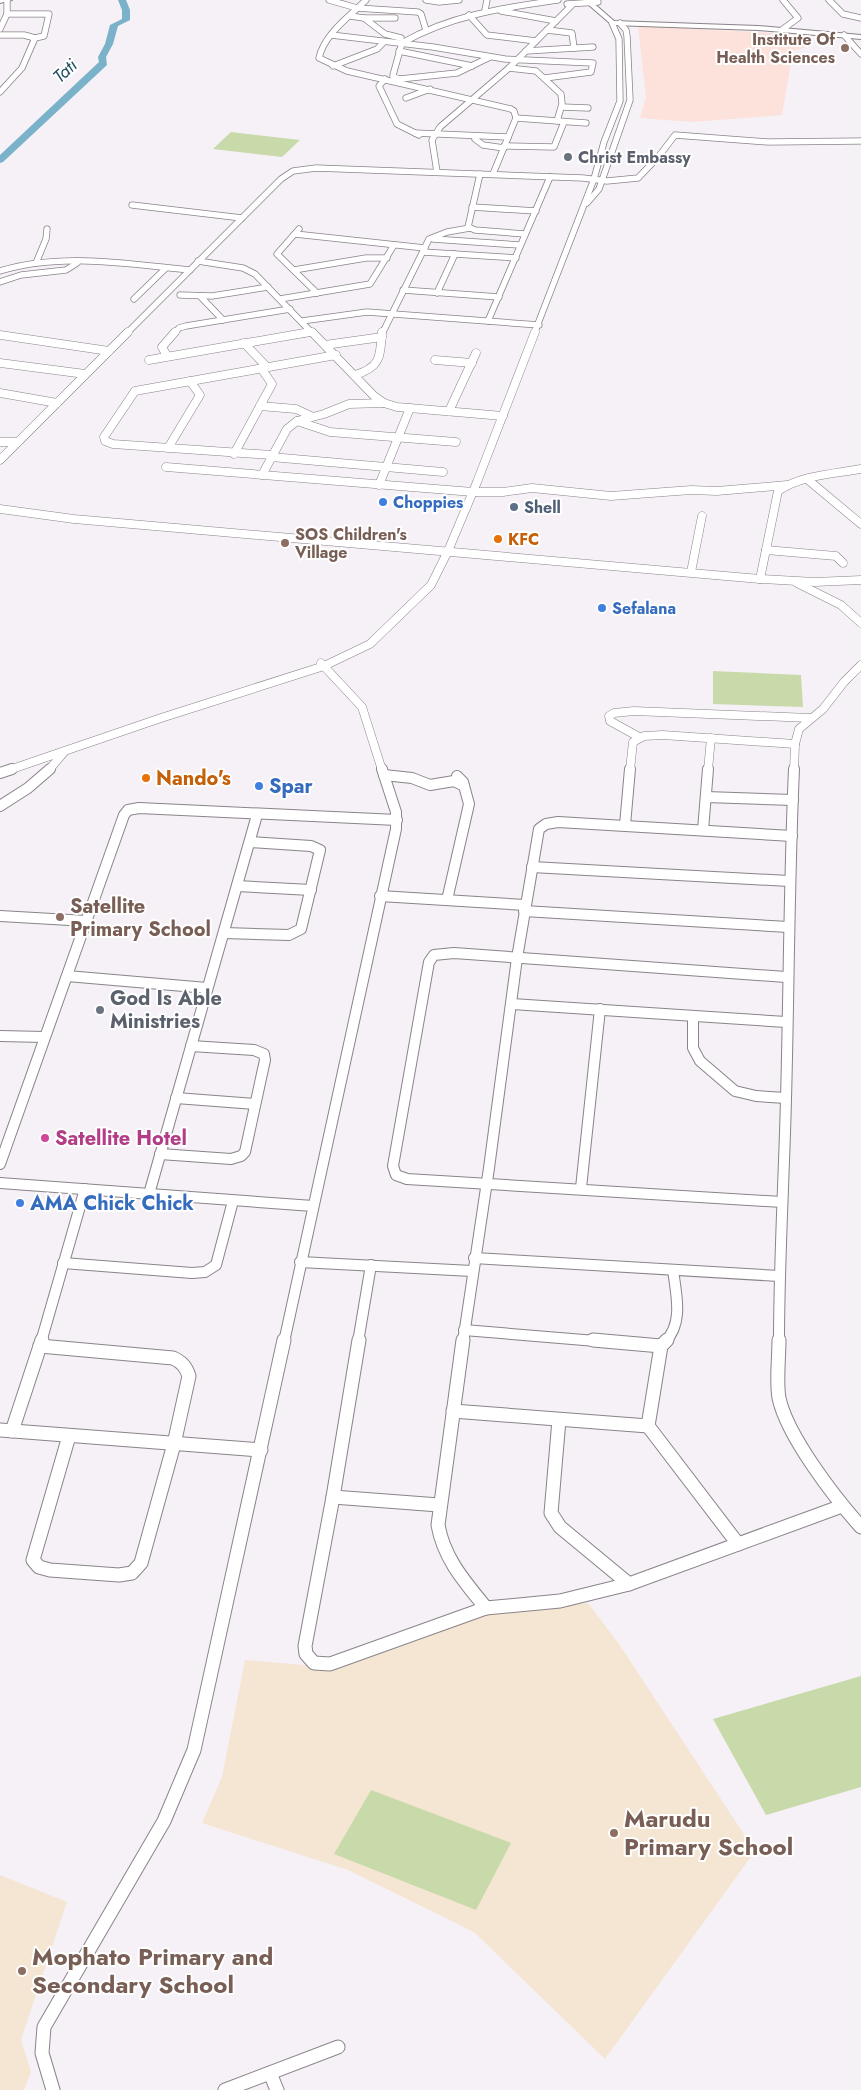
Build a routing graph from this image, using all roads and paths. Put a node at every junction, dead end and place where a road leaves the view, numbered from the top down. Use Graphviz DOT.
graph roads {
  1 [pos="0,0"];
  2 [pos="7,0"];
  3 [pos="329,0"];
  4 [pos="366,0"];
  5 [pos="426,0"];
  6 [pos="458,0"];
  7 [pos="487,0"];
  8 [pos="557,0"];
  9 [pos="783,0"];
  10 [pos="829,0"];
  11 [pos="592,1"];
  12 [pos="572,5"];
  13 [pos="357,8"];
  14 [pos="485,10"];
  15 [pos="496,10"];
  16 [pos="7,14"];
  17 [pos="469,15"];
  18 [pos="350,16"];
  19 [pos="364,18"];
  20 [pos="394,18"];
  21 [pos="861,18"];
  22 [pos="612,20"];
  23 [pos="556,21"];
  24 [pos="620,23"];
  25 [pos="638,23"];
  26 [pos="647,23"];
  27 [pos="0,29"];
  28 [pos="783,29"];
  29 [pos="426,30"];
  30 [pos="546,30"];
  31 [pos="626,30"];
  32 [pos="0,35"];
  33 [pos="331,35"];
  34 [pos="844,36"];
  35 [pos="861,37"];
  36 [pos="35,38"];
  37 [pos="408,39"];
  38 [pos="536,41"];
  39 [pos="384,42"];
  40 [pos="402,43"];
  41 [pos="592,47"];
  42 [pos="574,48"];
  43 [pos="526,50"];
  44 [pos="399,51"];
  45 [pos="861,54"];
  46 [pos="490,57"];
  47 [pos="517,60"];
  48 [pos="333,66"];
  49 [pos="472,66"];
  50 [pos="509,68"];
  51 [pos="545,78"];
  52 [pos="384,79"];
  53 [pos="400,79"];
  54 [pos="391,80"];
  55 [pos="430,89"];
  56 [pos="0,92"];
  57 [pos="406,98"];
  58 [pos="473,99"];
  59 [pos="562,107"];
  60 [pos="588,108"];
  61 [pos="516,118"];
  62 [pos="557,121"];
  63 [pos="564,122"];
  64 [pos="586,123"];
  65 [pos="415,133"];
  66 [pos="435,133"];
  67 [pos="508,138"];
  68 [pos="475,139"];
  69 [pos="432,140"];
  70 [pos="861,142"];
  71 [pos="504,147"];
  72 [pos="436,172"];
  73 [pos="480,174"];
  74 [pos="493,174"];
  75 [pos="550,177"];
  76 [pos="597,180"];
  77 [pos="132,205"];
  78 [pos="472,207"];
  79 [pos="536,211"];
  80 [pos="242,218"];
  81 [pos="470,228"];
  82 [pos="47,229"];
  83 [pos="525,234"];
  84 [pos="429,239"];
  85 [pos="394,245"];
  86 [pos="519,245"];
  87 [pos="424,250"];
  88 [pos="456,254"];
  89 [pos="387,258"];
  90 [pos="516,258"];
  91 [pos="198,261"];
  92 [pos="78,262"];
  93 [pos="36,263"];
  94 [pos="166,268"];
  95 [pos="190,270"];
  96 [pos="294,270"];
  97 [pos="0,271"];
  98 [pos="14,277"];
  99 [pos="0,278"];
  100 [pos="0,282"];
  101 [pos="268,287"];
  102 [pos="403,290"];
  103 [pos="317,293"];
  104 [pos="437,293"];
  105 [pos="180,295"];
  106 [pos="200,296"];
  107 [pos="499,297"];
  108 [pos="134,299"];
  109 [pos="280,299"];
  110 [pos="290,309"];
  111 [pos="391,314"];
  112 [pos="223,320"];
  113 [pos="302,321"];
  114 [pos="488,321"];
  115 [pos="539,325"];
  116 [pos="313,332"];
  117 [pos="0,335"];
  118 [pos="382,337"];
  119 [pos="244,343"];
  120 [pos="325,345"];
  121 [pos="109,351"];
  122 [pos="476,353"];
  123 [pos="336,355"];
  124 [pos="168,356"];
  125 [pos="149,360"];
  126 [pos="436,360"];
  127 [pos="0,363"];
  128 [pos="472,363"];
  129 [pos="264,368"];
  130 [pos="86,374"];
  131 [pos="355,376"];
  132 [pos="190,380"];
  133 [pos="0,393"];
  134 [pos="57,403"];
  135 [pos="384,403"];
  136 [pos="260,406"];
  137 [pos="410,408"];
  138 [pos="449,411"];
  139 [pos="311,416"];
  140 [pos="503,416"];
  141 [pos="298,421"];
  142 [pos="400,437"];
  143 [pos="0,442"];
  144 [pos="18,442"];
  145 [pos="456,442"];
  146 [pos="168,448"];
  147 [pos="234,454"];
  148 [pos="271,456"];
  149 [pos="0,460"];
  150 [pos="386,466"];
  151 [pos="166,467"];
  152 [pos="861,469"];
  153 [pos="443,472"];
  154 [pos="262,475"];
  155 [pos="807,480"];
  156 [pos="379,484"];
  157 [pos="787,485"];
  158 [pos="473,492"];
  159 [pos="0,509"];
  160 [pos="702,516"];
  161 [pos="861,524"];
  162 [pos="453,539"];
  163 [pos="416,549"];
  164 [pos="766,550"];
  165 [pos="448,551"];
  166 [pos="480,554"];
  167 [pos="442,563"];
  168 [pos="844,563"];
  169 [pos="691,572"];
  170 [pos="760,579"];
  171 [pos="861,580"];
  172 [pos="794,581"];
  173 [pos="861,623"];
  174 [pos="323,664"];
  175 [pos="861,665"];
  176 [pos="305,672"];
  177 [pos="338,680"];
  178 [pos="240,692"];
  179 [pos="810,718"];
  180 [pos="639,737"];
  181 [pos="711,738"];
  182 [pos="795,744"];
  183 [pos="65,751"];
  184 [pos="0,773"];
  185 [pos="384,775"];
  186 [pos="457,776"];
  187 [pos="464,786"];
  188 [pos="706,797"];
  189 [pos="793,800"];
  190 [pos="0,806"];
  191 [pos="257,815"];
  192 [pos="397,820"];
  193 [pos="625,825"];
  194 [pos="703,830"];
  195 [pos="792,836"];
  196 [pos="250,842"];
  197 [pos="532,867"];
  198 [pos="789,882"];
  199 [pos="237,886"];
  200 [pos="311,890"];
  201 [pos="380,896"];
  202 [pos="447,900"];
  203 [pos="524,908"];
  204 [pos="0,916"];
  205 [pos="87,921"];
  206 [pos="788,927"];
  207 [pos="224,933"];
  208 [pos="517,958"];
  209 [pos="67,976"];
  210 [pos="786,977"];
  211 [pos="207,988"];
  212 [pos="512,1004"];
  213 [pos="600,1010"];
  214 [pos="693,1016"];
  215 [pos="786,1022"];
  216 [pos="0,1036"];
  217 [pos="44,1037"];
  218 [pos="191,1046"];
  219 [pos="176,1098"];
  220 [pos="786,1098"];
  221 [pos="255,1104"];
  222 [pos="160,1154"];
  223 [pos="0,1164"];
  224 [pos="0,1183"];
  225 [pos="486,1184"];
  226 [pos="580,1188"];
  227 [pos="85,1189"];
  228 [pos="149,1194"];
  229 [pos="233,1201"];
  230 [pos="782,1202"];
  231 [pos="313,1206"];
  232 [pos="474,1258"];
  233 [pos="300,1262"];
  234 [pos="64,1263"];
  235 [pos="371,1266"];
  236 [pos="673,1270"];
  237 [pos="472,1271"];
  238 [pos="780,1276"];
  239 [pos="464,1330"];
  240 [pos="40,1346"];
  241 [pos="661,1346"];
  242 [pos="453,1411"];
  243 [pos="560,1420"];
  244 [pos="648,1426"];
  245 [pos="6,1430"];
  246 [pos="69,1436"];
  247 [pos="174,1444"];
  248 [pos="261,1450"];
  249 [pos="333,1497"];
  250 [pos="439,1505"];
  251 [pos="842,1506"];
  252 [pos="861,1527"];
  253 [pos="738,1544"];
  254 [pos="629,1584"];
  255 [pos="486,1608"];
  256 [pos="338,2047"];
  257 [pos="270,2073"];
  258 [pos="53,2090"];
  259 [pos="225,2090"];
  260 [pos="277,2090"];
  1 -- 2 [label="highway"];
  2 -- 16 [label="street"];
  3 -- 13 [label="street"];
  4 -- 13 [label="street"];
  5 -- 6 [label="street"];
  7 -- 14 [label="street"];
  8 -- 12 [label="street"];
  8 -- 15 [label="street"];
  9 -- 28 [label="street"];
  10 -- 21 [label="street"];
  11 -- 12 [label="street"];
  11 -- 22 [label="main road"];
  12 -- 23 [label="street"];
  13 -- 18 [label="street"];
  13 -- 29 [label="street"];
  14 -- 15 [label="street"];
  14 -- 17 [label="street"];
  15 -- 23 [label="street"];
  16 -- 27 [label="street"];
  16 -- 36 [label="street"];
  17 -- 29 [label="street"];
  17 -- 38 [label="street"];
  18 -- 19 [label="street"];
  18 -- 33 [label="street"];
  19 -- 20 [label="street"];
  19 -- 37 [label="street"];
  22 -- 24 [label="main road"];
  22 -- 25 [label="main road"];
  22 -- 76 [label="street"];
  23 -- 30 [label="street"];
  24 -- 25 [label="main road"];
  24 -- 31 [label="street"];
  25 -- 26 [label="main road"];
  26 -- 28 [label="main road"];
  26 -- 31 [label="main road"];
  28 -- 34 [label="main road"];
  29 -- 37 [label="street"];
  30 -- 38 [label="street"];
  30 -- 42 [label="street"];
  31 -- 76 [label="street"];
  32 -- 36 [label="street"];
  33 -- 39 [label="street"];
  33 -- 48 [label="street"];
  34 -- 35 [label="main road"];
  34 -- 45 [label="street"];
  36 -- 56 [label="street"];
  37 -- 40 [label="street"];
  38 -- 43 [label="street"];
  39 -- 40 [label="street"];
  39 -- 48 [label="street"];
  40 -- 44 [label="street"];
  40 -- 46 [label="street"];
  41 -- 42 [label="street"];
  42 -- 43 [label="street"];
  43 -- 47 [label="street"];
  44 -- 49 [label="street"];
  44 -- 53 [label="street"];
  46 -- 47 [label="street"];
  46 -- 49 [label="street"];
  47 -- 50 [label="street"];
  47 -- 51 [label="street"];
  48 -- 52 [label="street"];
  49 -- 53 [label="street"];
  50 -- 51 [label="street"];
  50 -- 58 [label="street"];
  51 -- 59 [label="street"];
  52 -- 54 [label="street"];
  52 -- 65 [label="street"];
  53 -- 54 [label="street"];
  54 -- 55 [label="street"];
  55 -- 57 [label="street"];
  55 -- 58 [label="street"];
  58 -- 61 [label="street"];
  58 -- 66 [label="street"];
  59 -- 60 [label="street"];
  59 -- 62 [label="street"];
  61 -- 62 [label="street"];
  61 -- 67 [label="street"];
  62 -- 63 [label="street"];
  63 -- 64 [label="street"];
  63 -- 71 [label="street"];
  65 -- 66 [label="street"];
  65 -- 69 [label="street"];
  66 -- 67 [label="street"];
  66 -- 69 [label="street"];
  67 -- 71 [label="street"];
  68 -- 71 [label="street"];
  69 -- 72 [label="street"];
  70 -- 76 [label="street"];
  71 -- 74 [label="street"];
  72 -- 73 [label="street"];
  72 -- 80 [label="street"];
  73 -- 74 [label="street"];
  73 -- 78 [label="street"];
  74 -- 75 [label="street"];
  75 -- 76 [label="street"];
  75 -- 79 [label="street"];
  76 -- 115 [label="street"];
  77 -- 80 [label="street"];
  78 -- 79 [label="street"];
  78 -- 81 [label="street"];
  79 -- 83 [label="street"];
  80 -- 91 [label="street"];
  81 -- 83 [label="street"];
  81 -- 84 [label="street"];
  82 -- 93 [label="street"];
  83 -- 86 [label="street"];
  84 -- 86 [label="street"];
  84 -- 87 [label="street"];
  85 -- 87 [label="street"];
  85 -- 89 [label="street"];
  85 -- 96 [label="street"];
  86 -- 90 [label="street"];
  87 -- 88 [label="street"];
  87 -- 102 [label="street"];
  88 -- 90 [label="street"];
  88 -- 104 [label="street"];
  89 -- 96 [label="street"];
  89 -- 103 [label="street"];
  90 -- 107 [label="street"];
  91 -- 95 [label="street"];
  91 -- 101 [label="street"];
  92 -- 93 [label="street"];
  92 -- 94 [label="street"];
  92 -- 98 [label="street"];
  93 -- 97 [label="street"];
  94 -- 95 [label="street"];
  94 -- 108 [label="street"];
  95 -- 121 [label="street"];
  96 -- 103 [label="street"];
  98 -- 99 [label="street"];
  98 -- 100 [label="street"];
  101 -- 106 [label="street"];
  101 -- 109 [label="street"];
  102 -- 104 [label="street"];
  102 -- 111 [label="street"];
  103 -- 109 [label="street"];
  104 -- 107 [label="street"];
  105 -- 106 [label="street"];
  106 -- 112 [label="street"];
  107 -- 114 [label="street"];
  109 -- 110 [label="street"];
  110 -- 112 [label="street"];
  110 -- 113 [label="street"];
  111 -- 113 [label="street"];
  111 -- 114 [label="street"];
  111 -- 118 [label="street"];
  112 -- 124 [label="street"];
  113 -- 116 [label="street"];
  114 -- 115 [label="street"];
  115 -- 140 [label="street"];
  116 -- 119 [label="street"];
  116 -- 120 [label="street"];
  117 -- 121 [label="street"];
  118 -- 120 [label="street"];
  118 -- 131 [label="street"];
  119 -- 124 [label="street"];
  119 -- 129 [label="street"];
  120 -- 123 [label="street"];
  121 -- 130 [label="street"];
  122 -- 128 [label="street"];
  123 -- 129 [label="street"];
  123 -- 131 [label="street"];
  124 -- 125 [label="street"];
  126 -- 128 [label="street"];
  127 -- 130 [label="street"];
  128 -- 138 [label="street"];
  129 -- 132 [label="street"];
  129 -- 136 [label="street"];
  130 -- 134 [label="street"];
  131 -- 135 [label="street"];
  132 -- 146 [label="street"];
  132 -- 146 [label="street"];
  133 -- 134 [label="street"];
  134 -- 144 [label="street"];
  135 -- 137 [label="street"];
  135 -- 139 [label="street"];
  136 -- 139 [label="street"];
  136 -- 147 [label="street"];
  137 -- 138 [label="street"];
  137 -- 142 [label="street"];
  138 -- 140 [label="street"];
  139 -- 141 [label="street"];
  140 -- 158 [label="street"];
  141 -- 142 [label="street"];
  141 -- 148 [label="street"];
  142 -- 145 [label="street"];
  142 -- 150 [label="street"];
  143 -- 144 [label="street"];
  144 -- 149 [label="street"];
  146 -- 147 [label="street"];
  147 -- 148 [label="street"];
  148 -- 150 [label="street"];
  148 -- 154 [label="street"];
  150 -- 153 [label="street"];
  150 -- 156 [label="street"];
  151 -- 154 [label="street"];
  152 -- 155 [label="street"];
  154 -- 156 [label="street"];
  155 -- 157 [label="street"];
  155 -- 161 [label="street"];
  156 -- 158 [label="street"];
  157 -- 158 [label="street"];
  157 -- 164 [label="street"];
  158 -- 162 [label="street"];
  159 -- 163 [label="street"];
  160 -- 169 [label="street"];
  162 -- 163 [label="street"];
  162 -- 165 [label="street"];
  162 -- 166 [label="street"];
  163 -- 165 [label="street"];
  163 -- 167 [label="street"];
  164 -- 168 [label="street"];
  164 -- 170 [label="street"];
  165 -- 166 [label="street"];
  165 -- 167 [label="street"];
  166 -- 167 [label="street"];
  166 -- 169 [label="street"];
  167 -- 174 [label="street"];
  169 -- 170 [label="street"];
  170 -- 172 [label="street"];
  171 -- 172 [label="street"];
  172 -- 173 [label="street"];
  174 -- 176 [label="street"];
  174 -- 177 [label="street"];
  174 -- 178 [label="street"];
  175 -- 179 [label="street"];
  176 -- 177 [label="street"];
  176 -- 178 [label="street"];
  177 -- 185 [label="street"];
  178 -- 183 [label="street"];
  179 -- 180 [label="street"];
  179 -- 182 [label="street"];
  180 -- 181 [label="street"];
  180 -- 193 [label="street"];
  181 -- 182 [label="street"];
  181 -- 188 [label="street"];
  182 -- 189 [label="street"];
  183 -- 184 [label="street"];
  183 -- 190 [label="street"];
  185 -- 187 [label="street"];
  185 -- 192 [label="street"];
  186 -- 187 [label="street"];
  187 -- 202 [label="street"];
  188 -- 189 [label="street"];
  188 -- 194 [label="street"];
  189 -- 195 [label="street"];
  191 -- 192 [label="street"];
  191 -- 196 [label="street"];
  191 -- 205 [label="street"];
  192 -- 201 [label="street"];
  193 -- 194 [label="street"];
  193 -- 197 [label="street"];
  194 -- 195 [label="street"];
  195 -- 198 [label="street"];
  196 -- 199 [label="street"];
  196 -- 200 [label="street"];
  197 -- 198 [label="street"];
  197 -- 203 [label="street"];
  198 -- 206 [label="street"];
  199 -- 200 [label="street"];
  199 -- 207 [label="street"];
  200 -- 207 [label="street"];
  201 -- 202 [label="street"];
  201 -- 231 [label="street"];
  202 -- 203 [label="street"];
  203 -- 206 [label="street"];
  203 -- 208 [label="street"];
  204 -- 205 [label="street"];
  205 -- 209 [label="street"];
  206 -- 210 [label="street"];
  207 -- 211 [label="street"];
  208 -- 210 [label="street"];
  208 -- 212 [label="street"];
  208 -- 225 [label="street"];
  209 -- 211 [label="street"];
  209 -- 217 [label="street"];
  210 -- 215 [label="street"];
  211 -- 218 [label="street"];
  212 -- 213 [label="street"];
  212 -- 225 [label="street"];
  213 -- 214 [label="street"];
  213 -- 226 [label="street"];
  214 -- 215 [label="street"];
  214 -- 220 [label="street"];
  215 -- 220 [label="street"];
  216 -- 217 [label="street"];
  217 -- 223 [label="street"];
  218 -- 219 [label="street"];
  218 -- 221 [label="street"];
  219 -- 221 [label="street"];
  219 -- 222 [label="street"];
  220 -- 230 [label="street"];
  221 -- 222 [label="street"];
  222 -- 228 [label="street"];
  224 -- 227 [label="street"];
  225 -- 226 [label="street"];
  225 -- 232 [label="street"];
  226 -- 230 [label="street"];
  227 -- 228 [label="street"];
  227 -- 234 [label="street"];
  228 -- 229 [label="street"];
  229 -- 231 [label="street"];
  229 -- 234 [label="street"];
  230 -- 238 [label="street"];
  231 -- 233 [label="street"];
  232 -- 236 [label="street"];
  232 -- 237 [label="street"];
  233 -- 235 [label="street"];
  233 -- 248 [label="street"];
  234 -- 240 [label="street"];
  235 -- 237 [label="street"];
  235 -- 249 [label="street"];
  236 -- 238 [label="street"];
  236 -- 241 [label="street"];
  237 -- 239 [label="street"];
  238 -- 251 [label="street"];
  239 -- 241 [label="street"];
  239 -- 242 [label="street"];
  240 -- 245 [label="street"];
  240 -- 247 [label="street"];
  241 -- 244 [label="street"];
  242 -- 243 [label="street"];
  242 -- 250 [label="street"];
  243 -- 244 [label="street"];
  243 -- 254 [label="street"];
  244 -- 253 [label="street"];
  245 -- 246 [label="street"];
  246 -- 247 [label="street"];
  246 -- 247 [label="street"];
  247 -- 248 [label="street"];
  248 -- 258 [label="street"];
  249 -- 250 [label="street"];
  249 -- 255 [label="street"];
  250 -- 255 [label="street"];
  251 -- 252 [label="street"];
  251 -- 253 [label="street"];
  253 -- 254 [label="street"];
  254 -- 255 [label="street"];
  256 -- 257 [label="street"];
  257 -- 259 [label="street"];
  257 -- 260 [label="street"];
}
